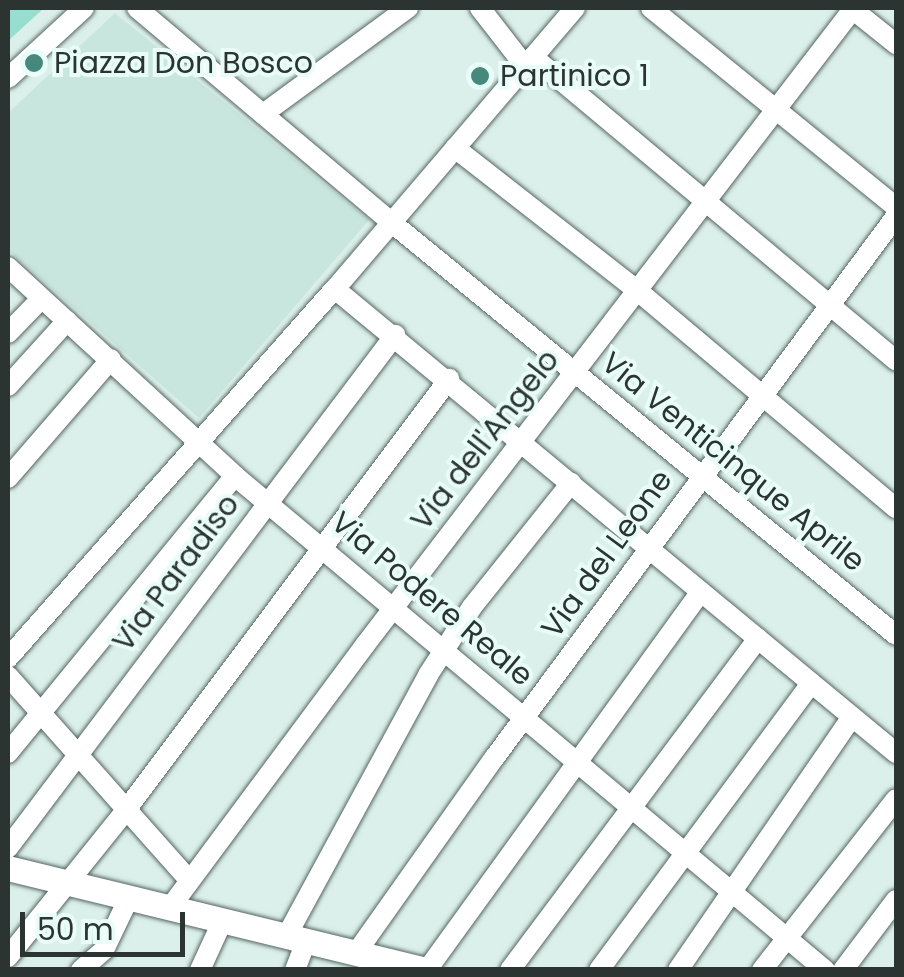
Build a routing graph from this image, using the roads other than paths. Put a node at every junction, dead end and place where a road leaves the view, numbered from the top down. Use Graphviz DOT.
graph roads {
  1 [pos="84,8"];
  2 [pos="137,8"];
  3 [pos="408,8"];
  4 [pos="480,8"];
  5 [pos="575,8"];
  6 [pos="651,8"];
  7 [pos="852,8"];
  8 [pos="896,44"];
  9 [pos="529,62"];
  10 [pos="8,78"];
  11 [pos="776,110"];
  12 [pos="263,114"];
  13 [pos="455,148"];
  14 [pos="707,200"];
  15 [pos="896,207"];
  16 [pos="896,216"];
  17 [pos="391,222"];
  18 [pos="11,277"];
  19 [pos="335,288"];
  20 [pos="638,291"];
  21 [pos="42,299"];
  22 [pos="829,306"];
  23 [pos="68,322"];
  24 [pos="8,333"];
  25 [pos="395,336"];
  26 [pos="110,359"];
  27 [pos="896,361"];
  28 [pos="575,372"];
  29 [pos="448,379"];
  30 [pos="8,386"];
  31 [pos="762,396"];
  32 [pos="522,441"];
  33 [pos="200,443"];
  34 [pos="235,476"];
  35 [pos="702,477"];
  36 [pos="8,478"];
  37 [pos="571,484"];
  38 [pos="269,500"];
  39 [pos="896,508"];
  40 [pos="322,548"];
  41 [pos="648,548"];
  42 [pos="702,592"];
  43 [pos="394,607"];
  44 [pos="896,634"];
  45 [pos="758,639"];
  46 [pos="446,649"];
  47 [pos="8,658"];
  48 [pos="8,676"];
  49 [pos="811,683"];
  50 [pos="39,712"];
  51 [pos="526,716"];
  52 [pos="852,717"];
  53 [pos="8,753"];
  54 [pos="76,753"];
  55 [pos="896,753"];
  56 [pos="578,763"];
  57 [pos="896,799"];
  58 [pos="126,810"];
  59 [pos="634,810"];
  60 [pos="8,848"];
  61 [pos="686,854"];
  62 [pos="8,868"];
  63 [pos="189,880"];
  64 [pos="66,886"];
  65 [pos="731,891"];
  66 [pos="128,900"];
  67 [pos="896,900"];
  68 [pos="169,910"];
  69 [pos="222,922"];
  70 [pos="788,938"];
  71 [pos="296,939"];
  72 [pos="366,952"];
  73 [pos="8,957"];
  74 [pos="431,962"];
  75 [pos="81,970"];
  76 [pos="200,970"];
  77 [pos="295,970"];
  78 [pos="510,970"];
  79 [pos="598,970"];
  80 [pos="678,970"];
  81 [pos="762,970"];
  82 [pos="825,970"];
  83 [pos="843,970"];
  1 -- 10 [label="street"];
  2 -- 12 [label="street, Via Venticinque Aprile"];
  3 -- 12 [label="street"];
  4 -- 9 [label="street"];
  5 -- 9 [label="street"];
  6 -- 11 [label="street"];
  7 -- 8 [label="street"];
  7 -- 11 [label="street, Via dell'Angelo"];
  9 -- 13 [label="street"];
  9 -- 14 [label="street"];
  11 -- 14 [label="street, Via dell'Angelo"];
  11 -- 15 [label="street"];
  12 -- 17 [label="street, Via Venticinque Aprile"];
  13 -- 17 [label="street"];
  13 -- 20 [label="street"];
  14 -- 20 [label="street, Via dell'Angelo"];
  14 -- 22 [label="street"];
  16 -- 22 [label="street, Via del Leone"];
  17 -- 19 [label="street"];
  17 -- 28 [label="street, Via Venticinque Aprile"];
  18 -- 21 [label="street, Via Podere Reale"];
  19 -- 25 [label="street"];
  19 -- 33 [label="street"];
  20 -- 28 [label="street, Via dell'Angelo"];
  20 -- 31 [label="street"];
  21 -- 23 [label="street, Via Podere Reale"];
  21 -- 24 [label="street"];
  22 -- 27 [label="street"];
  22 -- 31 [label="street, Via del Leone"];
  23 -- 26 [label="street, Via Podere Reale"];
  23 -- 30 [label="street"];
  25 -- 29 [label="street"];
  25 -- 38 [label="street, Via Paradiso"];
  26 -- 33 [label="street, Via Podere Reale"];
  26 -- 36 [label="street"];
  28 -- 32 [label="street, Via dell'Angelo"];
  28 -- 35 [label="street, Via Venticinque Aprile"];
  29 -- 32 [label="street"];
  29 -- 40 [label="street"];
  31 -- 35 [label="street, Via del Leone"];
  31 -- 39 [label="street"];
  32 -- 37 [label="street"];
  32 -- 43 [label="street, Via dell'Angelo"];
  33 -- 34 [label="street, Via Podere Reale"];
  33 -- 47 [label="street"];
  34 -- 38 [label="street, Via Podere Reale"];
  34 -- 50 [label="street"];
  35 -- 41 [label="street, Via del Leone"];
  35 -- 44 [label="street, Via Venticinque Aprile"];
  37 -- 41 [label="street"];
  37 -- 46 [label="street"];
  38 -- 40 [label="street, Via Podere Reale"];
  38 -- 54 [label="street, Via Paradiso"];
  40 -- 43 [label="street, Via Podere Reale"];
  40 -- 58 [label="street"];
  41 -- 42 [label="street"];
  41 -- 51 [label="street, Via del Leone"];
  42 -- 45 [label="street"];
  42 -- 56 [label="street"];
  43 -- 46 [label="street, Via Podere Reale"];
  43 -- 63 [label="street, Via dell'Angelo"];
  45 -- 49 [label="street"];
  45 -- 59 [label="street"];
  46 -- 51 [label="street, Via Podere Reale"];
  46 -- 71 [label="street"];
  48 -- 50 [label="street"];
  49 -- 52 [label="street"];
  49 -- 61 [label="street"];
  50 -- 53 [label="street"];
  50 -- 54 [label="street"];
  51 -- 56 [label="street, Via Podere Reale"];
  51 -- 72 [label="street, Via del Leone"];
  52 -- 55 [label="street"];
  52 -- 65 [label="street"];
  54 -- 58 [label="street"];
  54 -- 60 [label="street, Via Paradiso"];
  56 -- 59 [label="street, Via Podere Reale"];
  56 -- 74 [label="street"];
  57 -- 70 [label="street"];
  58 -- 63 [label="street"];
  58 -- 64 [label="street"];
  59 -- 61 [label="street, Via Podere Reale"];
  59 -- 78 [label="street"];
  61 -- 65 [label="street, Via Podere Reale"];
  61 -- 79 [label="street"];
  62 -- 64 [label="street"];
  63 -- 68 [label="street, Via dell'Angelo"];
  64 -- 66 [label="street"];
  64 -- 73 [label="street"];
  65 -- 70 [label="street, Via Podere Reale"];
  65 -- 80 [label="street"];
  66 -- 68 [label="street"];
  66 -- 75 [label="street"];
  67 -- 83 [label="street"];
  68 -- 69 [label="street"];
  69 -- 71 [label="street"];
  69 -- 76 [label="street"];
  70 -- 81 [label="street"];
  70 -- 82 [label="street, Via Podere Reale"];
  71 -- 72 [label="street"];
  71 -- 77 [label="street"];
  72 -- 74 [label="street"];
}
